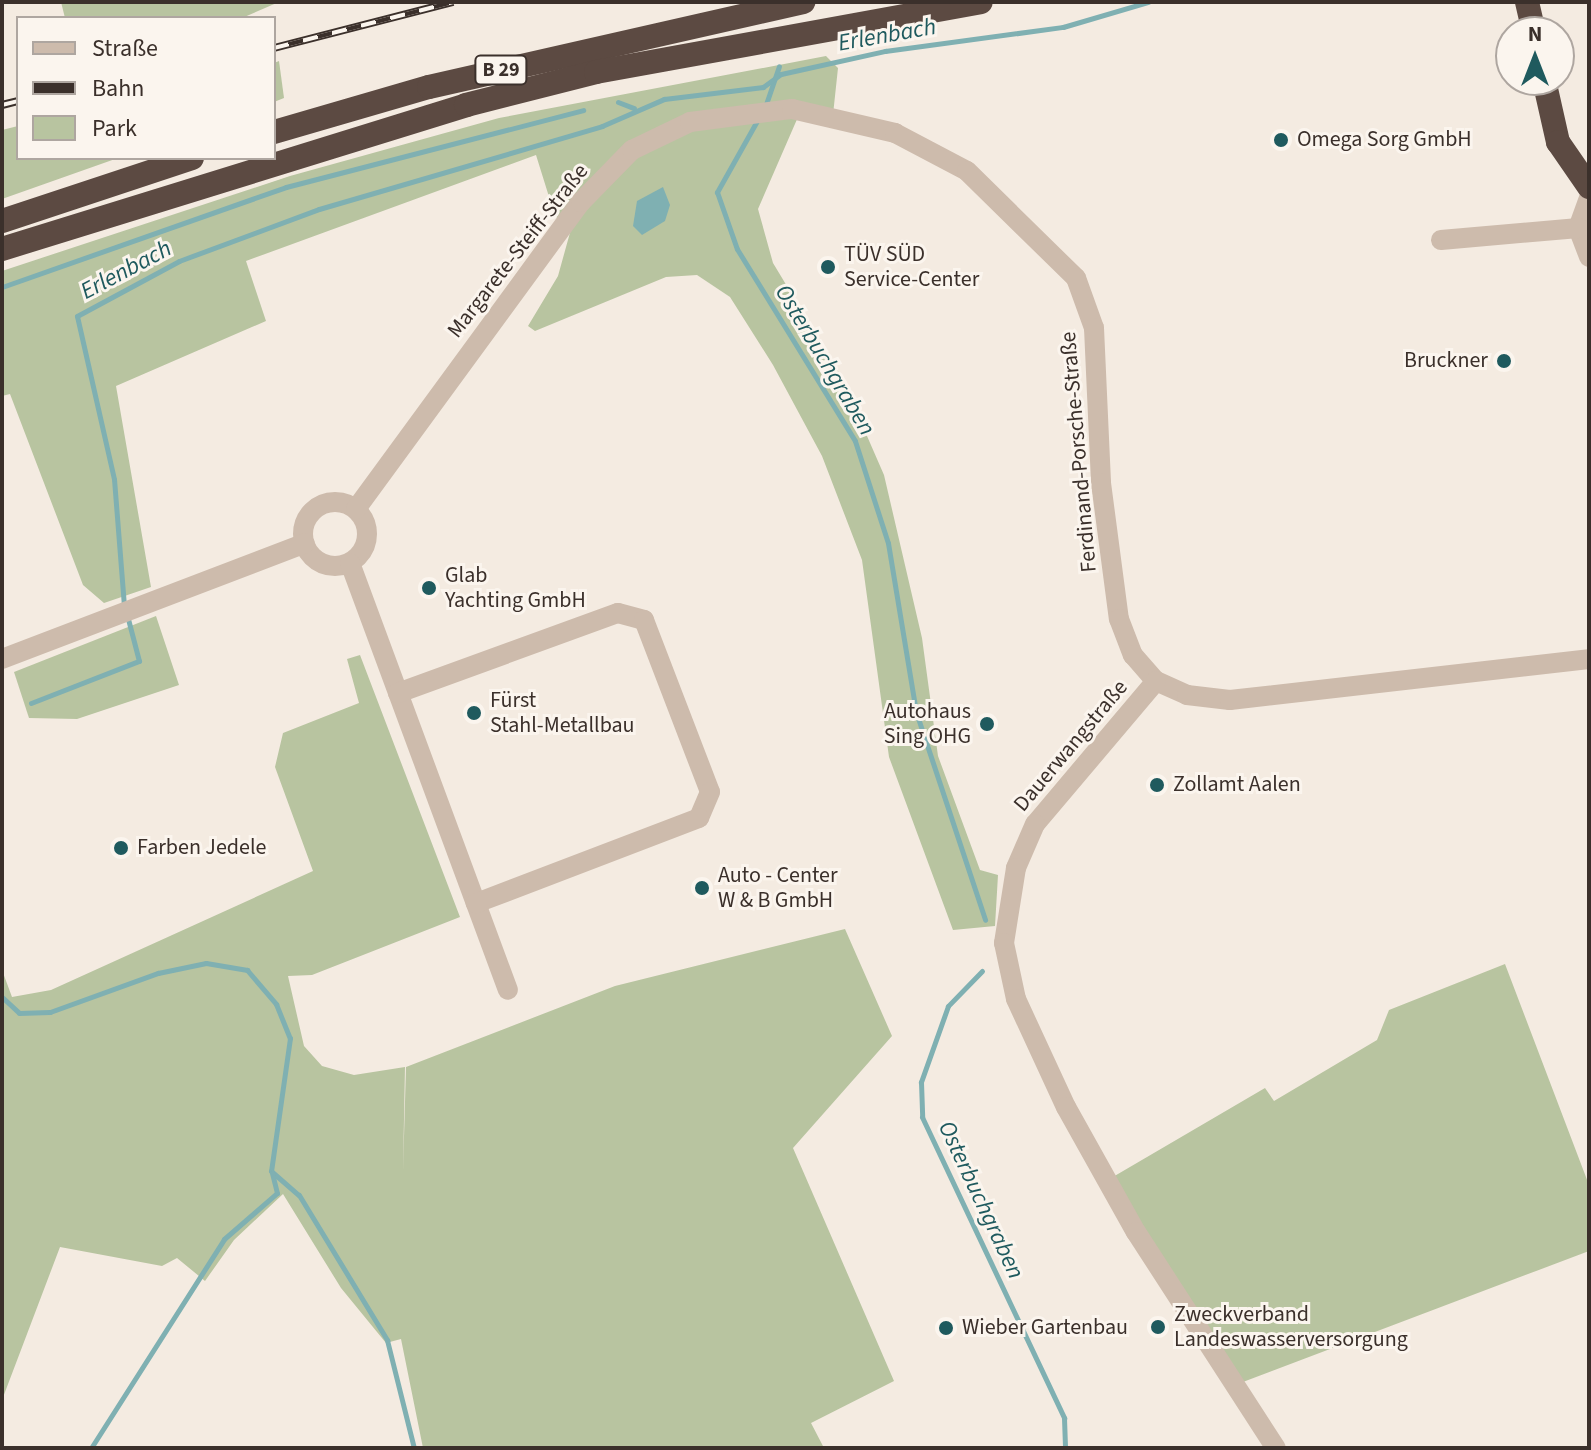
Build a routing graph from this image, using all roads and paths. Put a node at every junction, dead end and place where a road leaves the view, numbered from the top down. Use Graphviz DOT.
graph roads {
  1 [pos="803,2"];
  2 [pos="981,2"];
  3 [pos="1548,96"];
  4 [pos="276,131"];
  5 [pos="186,160"];
  6 [pos="1589,187"];
  7 [pos="1589,198"];
  8 [pos="2,221"];
  9 [pos="1578,228"];
  10 [pos="1441,240"];
  11 [pos="2,249"];
  12 [pos="1589,257"];
  13 [pos="1088,304"];
  14 [pos="356,509"];
  15 [pos="305,543"];
  16 [pos="350,563"];
  17 [pos="2,659"];
  18 [pos="1589,659"];
  19 [pos="1156,681"];
  20 [pos="398,693"];
  21 [pos="476,903"];
  22 [pos="508,990"];
  23 [pos="1276,1448"];
  1 -- 4 [label="highway, B 29"];
  2 -- 11 [label="highway, B 29"];
  3 -- 6 [label="highway"];
  5 -- 8 [label="highway"];
  7 -- 9 [label="street"];
  9 -- 10 [label="street"];
  9 -- 12 [label="street"];
  13 -- 14 [label="street, Margarete-Steiff-Straße"];
  13 -- 19 [label="street, Ferdinand-Porsche-Straße"];
  14 -- 15 [label="street"];
  14 -- 16 [label="street"];
  15 -- 16 [label="street"];
  15 -- 17 [label="street"];
  16 -- 20 [label="street"];
  18 -- 19 [label="street, Dauerwangstraße"];
  19 -- 23 [label="street, Dauerwangstraße"];
  20 -- 21 [label="street"];
  20 -- 21 [label="street"];
  21 -- 22 [label="street"];
}
